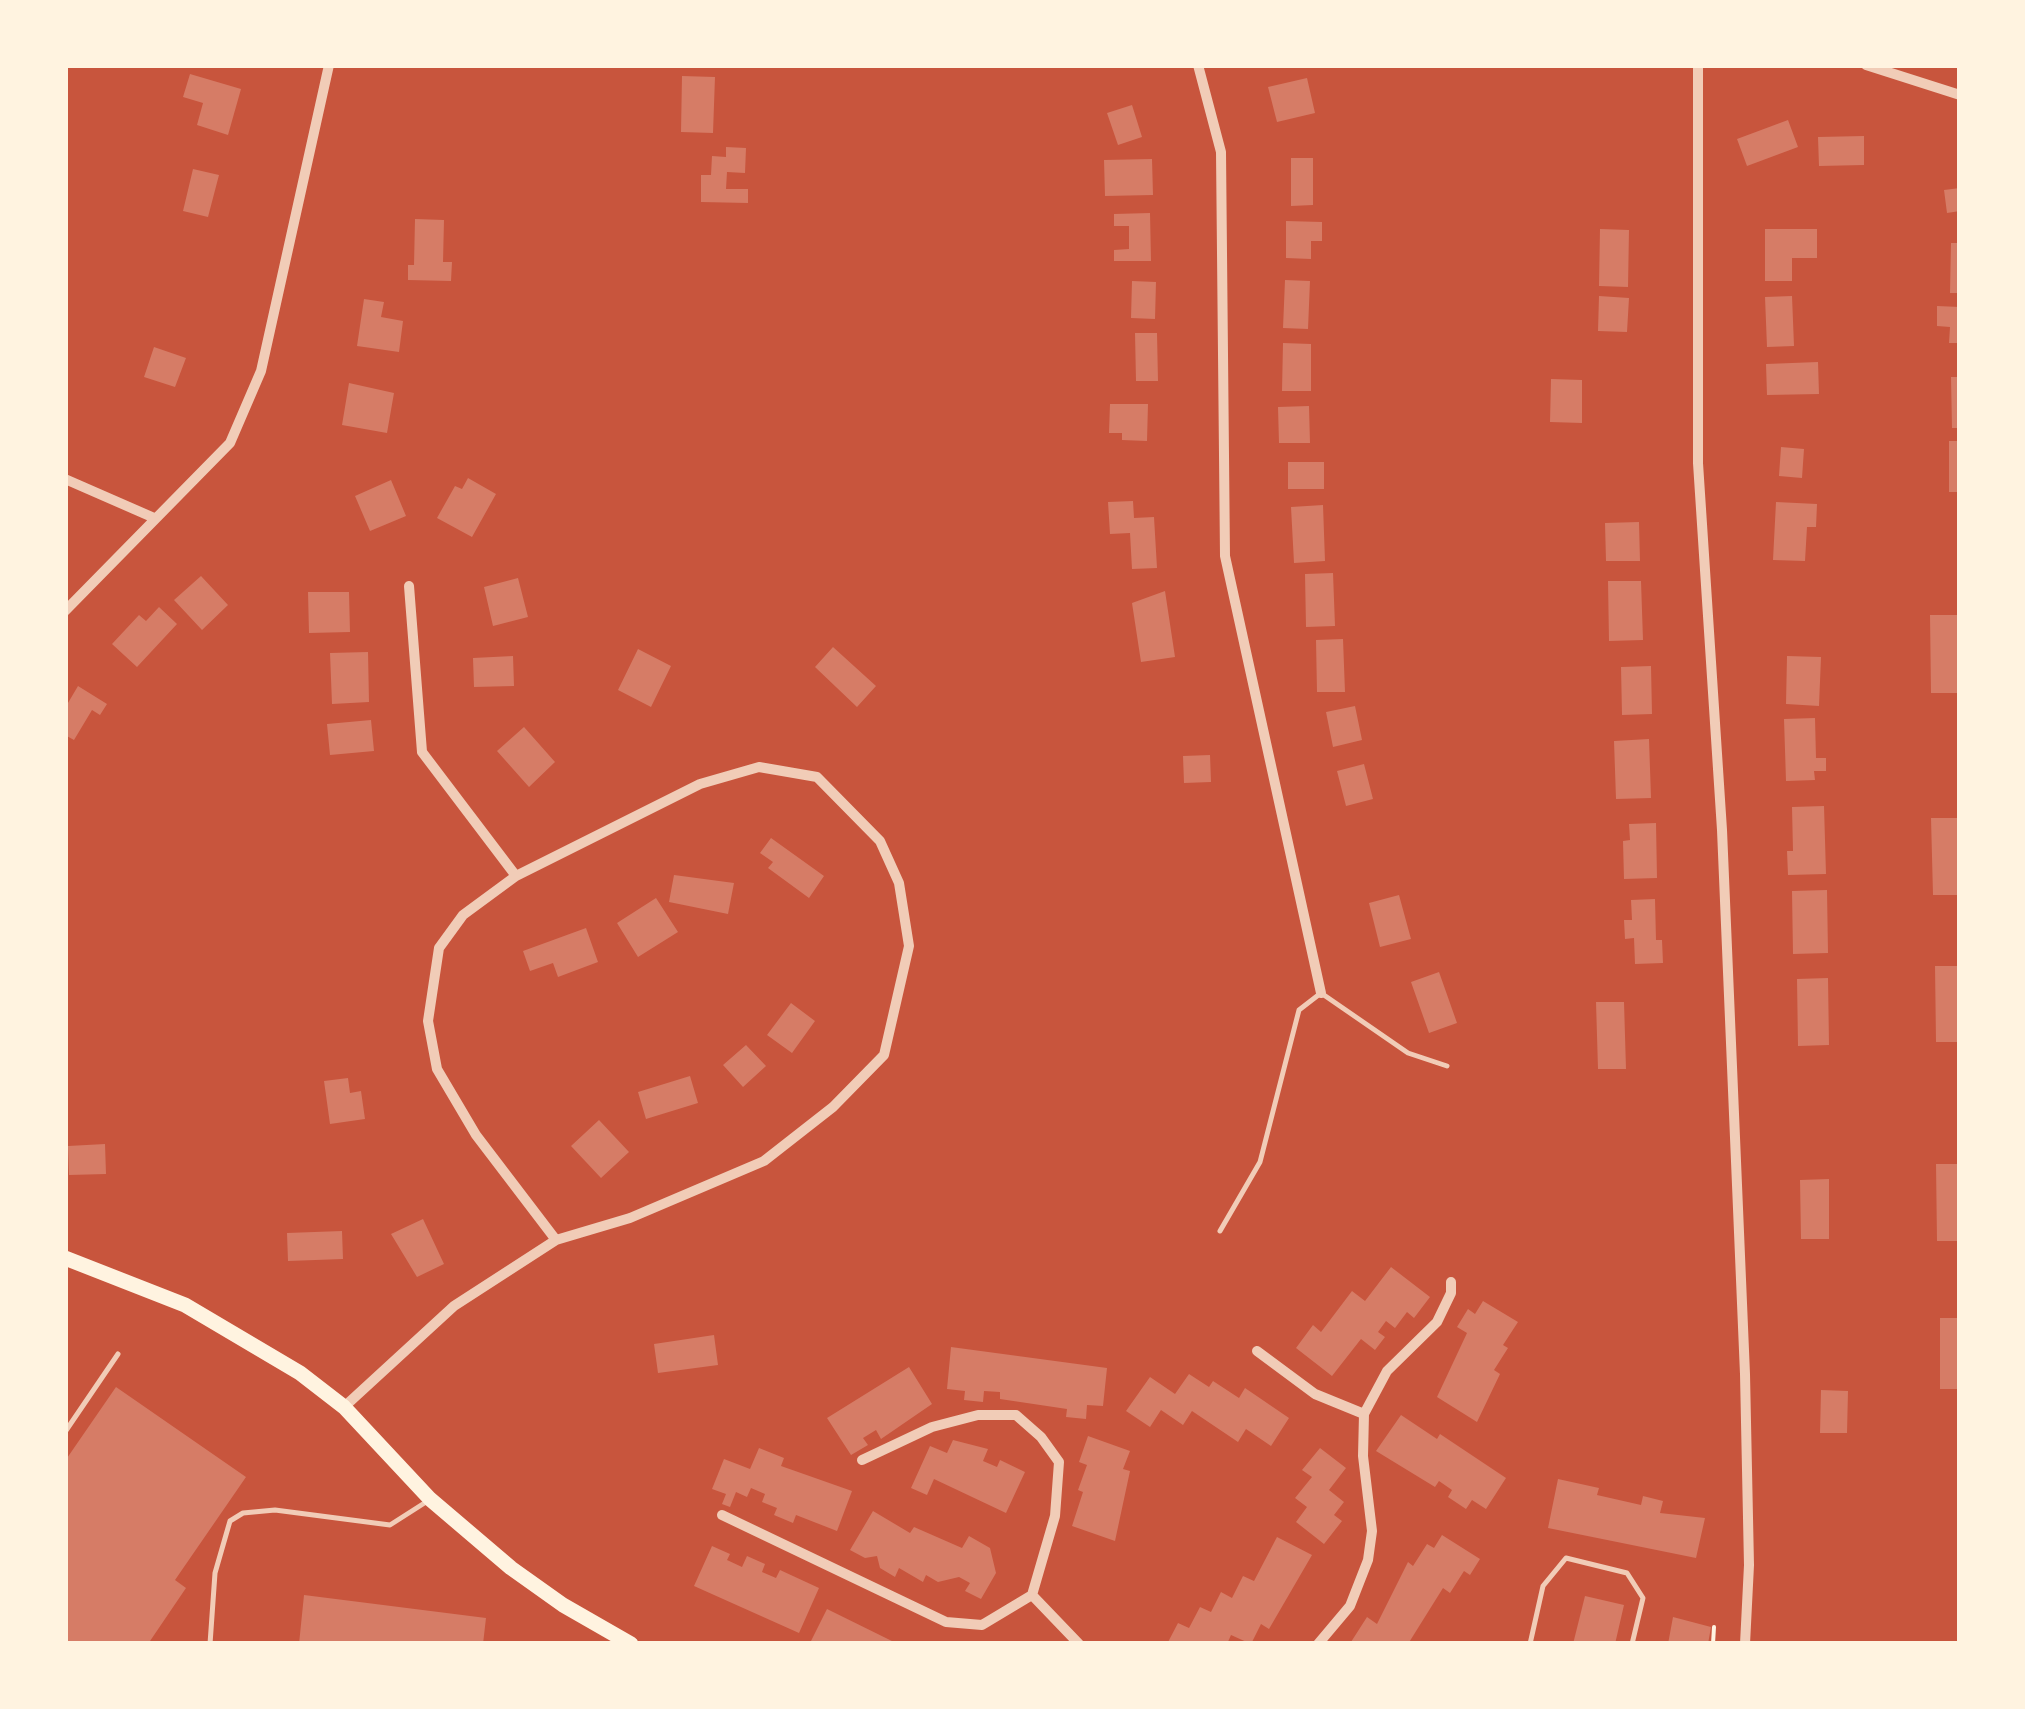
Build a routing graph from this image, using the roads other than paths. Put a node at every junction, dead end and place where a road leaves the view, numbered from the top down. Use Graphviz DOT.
graph roads {
  1 [pos="329,65"];
  2 [pos="1198,65"];
  3 [pos="1698,65"];
  4 [pos="1866,65"];
  5 [pos="1960,95"];
  6 [pos="65,479"];
  7 [pos="152,518"];
  8 [pos="409,586"];
  9 [pos="65,611"];
  10 [pos="516,876"];
  11 [pos="1321,992"];
  12 [pos="1446,1066"];
  13 [pos="1220,1231"];
  14 [pos="556,1240"];
  15 [pos="65,1258"];
  16 [pos="1452,1282"];
  17 [pos="1256,1350"];
  18 [pos="118,1354"];
  19 [pos="344,1407"];
  20 [pos="1364,1414"];
  21 [pos="65,1432"];
  22 [pos="862,1460"];
  23 [pos="430,1499"];
  24 [pos="722,1515"];
  25 [pos="1032,1595"];
  26 [pos="210,1644"];
  27 [pos="631,1644"];
  28 [pos="1079,1644"];
  29 [pos="1318,1644"];
  30 [pos="1530,1644"];
  31 [pos="1632,1644"];
  32 [pos="1745,1644"];
  1 -- 7 [label="street"];
  2 -- 11 [label="street"];
  3 -- 32 [label="street"];
  4 -- 5 [label="street"];
  6 -- 7 [label="street"];
  7 -- 9 [label="street"];
  8 -- 10 [label="street"];
  10 -- 14 [label="street"];
  10 -- 14 [label="street"];
  11 -- 12 [label="lane"];
  11 -- 13 [label="lane"];
  14 -- 19 [label="street"];
  15 -- 19 [label="main road"];
  16 -- 20 [label="street"];
  17 -- 20 [label="street"];
  18 -- 21 [label="lane"];
  19 -- 23 [label="main road"];
  20 -- 29 [label="street"];
  22 -- 25 [label="street"];
  23 -- 26 [label="lane"];
  23 -- 27 [label="main road"];
  24 -- 25 [label="street"];
  25 -- 28 [label="street"];
  30 -- 31 [label="lane"];
}
